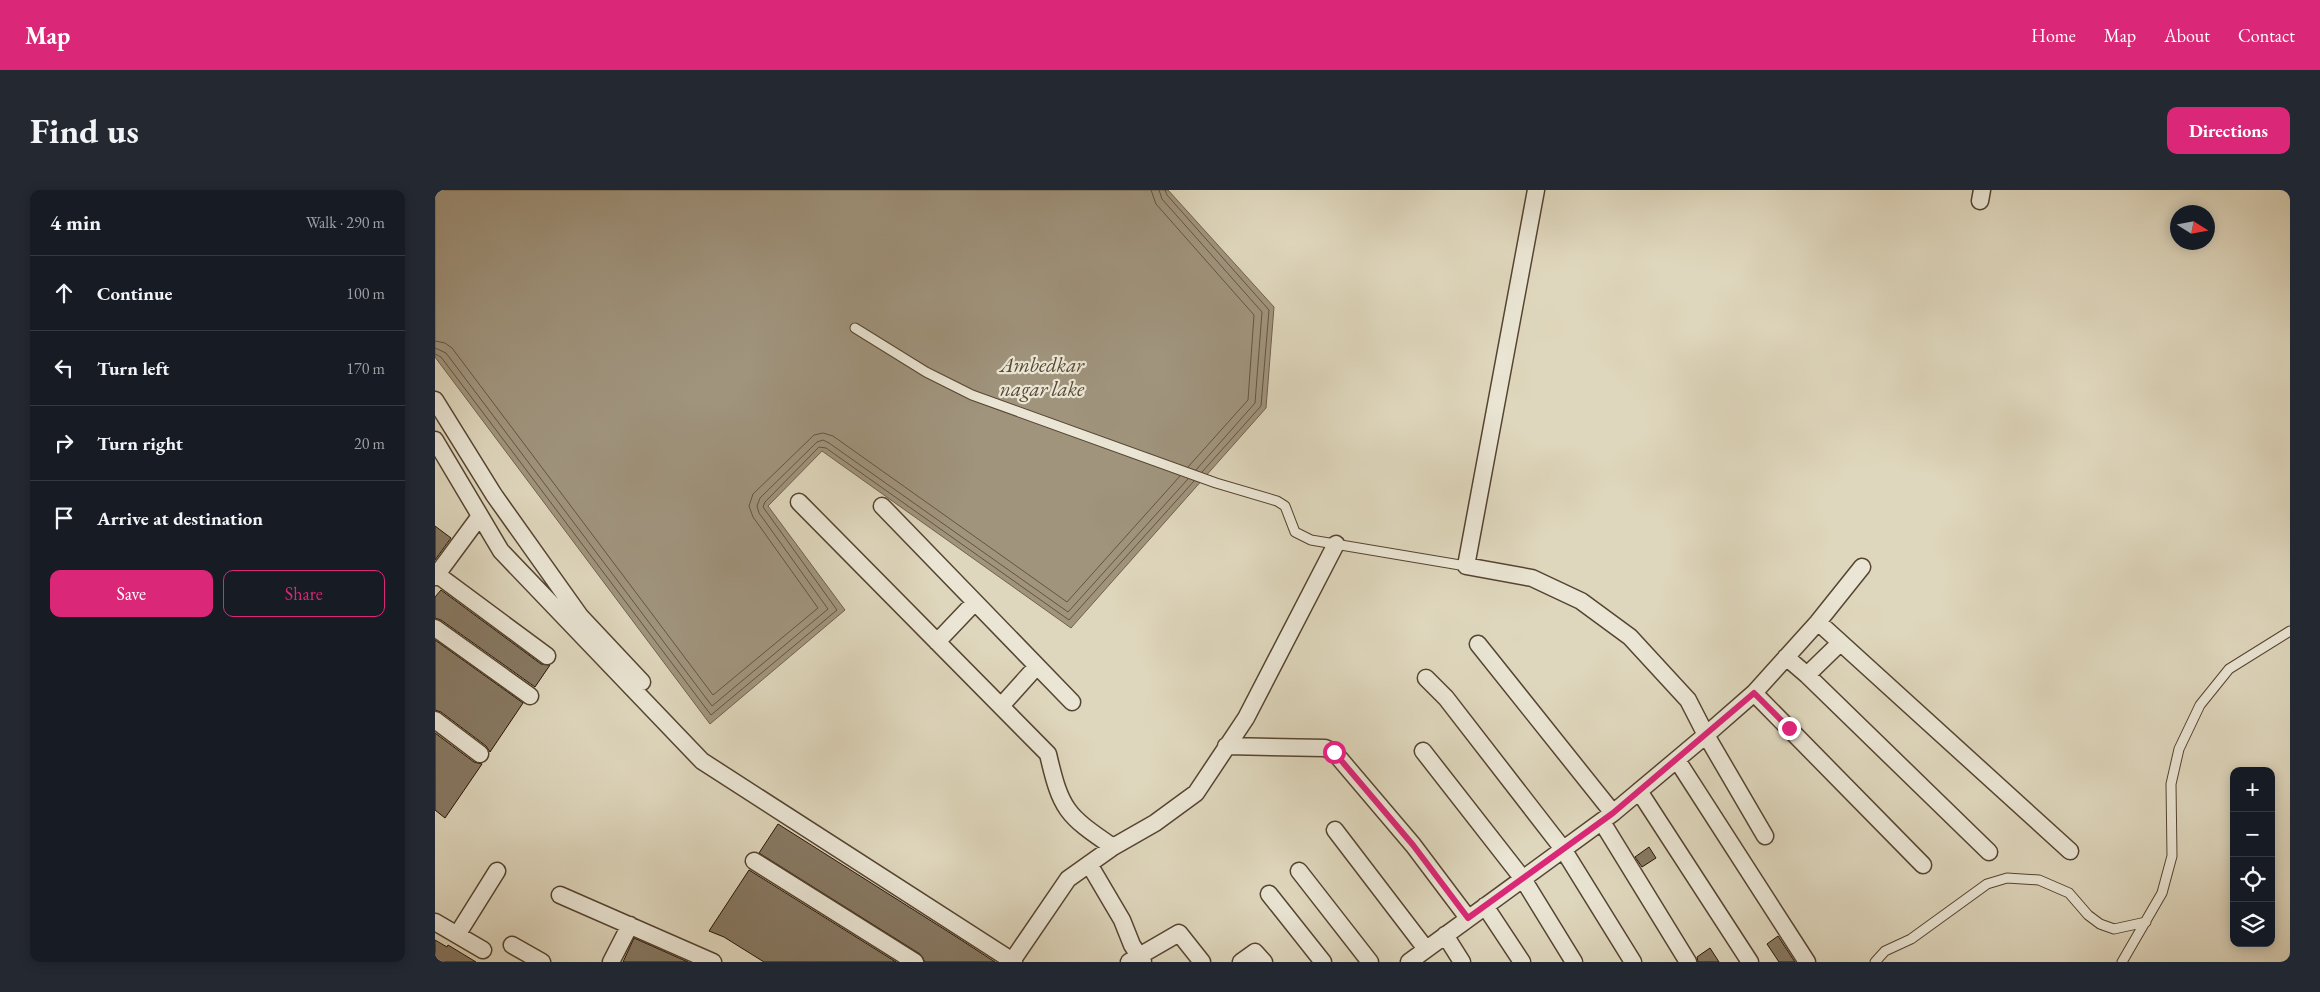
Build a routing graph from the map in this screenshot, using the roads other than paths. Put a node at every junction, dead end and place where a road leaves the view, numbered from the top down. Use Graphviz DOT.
graph roads {
  1 [pos="1536,190"];
  2 [pos="855,328"];
  3 [pos="435,400"];
  4 [pos="435,440"];
  5 [pos="799,502"];
  6 [pos="882,506"];
  7 [pos="480,516"];
  8 [pos="1337,544"];
  9 [pos="1466,566"];
  10 [pos="1862,567"];
  11 [pos="436,575"];
  12 [pos="975,602"];
  13 [pos="1818,622"];
  14 [pos="435,628"];
  15 [pos="2290,631"];
  16 [pos="937,642"];
  17 [pos="1840,643"];
  18 [pos="1477,644"];
  19 [pos="547,656"];
  20 [pos="1786,657"];
  21 [pos="1037,666"];
  22 [pos="1807,675"];
  23 [pos="1426,678"];
  24 [pos="1754,693"];
  25 [pos="530,696"];
  26 [pos="1072,702"];
  27 [pos="1001,706"];
  28 [pos="435,720"];
  29 [pos="1706,735"];
  30 [pos="1226,746"];
  31 [pos="1423,751"];
  32 [pos="480,754"];
  33 [pos="1677,760"];
  34 [pos="1639,791"];
  35 [pos="753,793"];
  36 [pos="1607,818"];
  37 [pos="1335,830"];
  38 [pos="1765,836"];
  39 [pos="1113,847"];
  40 [pos="1563,849"];
  41 [pos="2070,851"];
  42 [pos="1989,852"];
  43 [pos="754,861"];
  44 [pos="1089,864"];
  45 [pos="1923,865"];
  46 [pos="497,871"];
  47 [pos="1299,871"];
  48 [pos="1523,879"];
  49 [pos="1269,894"];
  50 [pos="560,895"];
  51 [pos="1485,906"];
  52 [pos="1468,918"];
  53 [pos="435,922"];
  54 [pos="2146,922"];
  55 [pos="630,925"];
  56 [pos="457,935"];
  57 [pos="1445,935"];
  58 [pos="512,945"];
  59 [pos="1426,949"];
  60 [pos="483,950"];
  61 [pos="991,956"];
  62 [pos="1137,960"];
  63 [pos="1013,961"];
  64 [pos="1412,961"];
  65 [pos="542,962"];
  66 [pos="611,962"];
  67 [pos="713,962"];
  68 [pos="915,962"];
  69 [pos="1202,962"];
  70 [pos="1241,962"];
  71 [pos="1264,962"];
  72 [pos="1323,962"];
  73 [pos="1370,962"];
  74 [pos="1462,962"];
  75 [pos="1522,962"];
  76 [pos="1574,962"];
  77 [pos="1633,962"];
  78 [pos="1688,962"];
  79 [pos="1750,962"];
  80 [pos="1807,962"];
  81 [pos="1875,962"];
  82 [pos="2122,962"];
  1 -- 9 [label="street"];
  2 -- 8 [label="lane"];
  3 -- 35 [label="street"];
  4 -- 7 [label="street"];
  5 -- 16 [label="street"];
  6 -- 12 [label="street"];
  7 -- 11 [label="street"];
  7 -- 35 [label="street"];
  8 -- 9 [label="lane"];
  8 -- 30 [label="street"];
  9 -- 29 [label="street"];
  10 -- 13 [label="street"];
  11 -- 19 [label="street"];
  12 -- 16 [label="street"];
  12 -- 21 [label="street"];
  13 -- 17 [label="street"];
  13 -- 20 [label="street"];
  14 -- 25 [label="street"];
  15 -- 54 [label="lane"];
  16 -- 27 [label="street"];
  17 -- 22 [label="street"];
  17 -- 41 [label="street"];
  18 -- 36 [label="street"];
  20 -- 22 [label="street"];
  20 -- 24 [label="street"];
  21 -- 26 [label="street"];
  21 -- 27 [label="street"];
  22 -- 42 [label="street"];
  23 -- 40 [label="street"];
  24 -- 29 [label="street"];
  24 -- 45 [label="street"];
  27 -- 39 [label="street"];
  28 -- 32 [label="street"];
  29 -- 33 [label="street"];
  29 -- 38 [label="street"];
  30 -- 39 [label="street"];
  30 -- 52 [label="street"];
  31 -- 48 [label="street"];
  33 -- 34 [label="street"];
  33 -- 80 [label="street"];
  34 -- 36 [label="street"];
  34 -- 79 [label="street"];
  35 -- 61 [label="street"];
  36 -- 40 [label="street"];
  36 -- 78 [label="street"];
  37 -- 59 [label="street"];
  39 -- 44 [label="street"];
  40 -- 48 [label="street"];
  40 -- 77 [label="street"];
  43 -- 68 [label="street"];
  44 -- 62 [label="street"];
  44 -- 63 [label="street"];
  46 -- 56 [label="street"];
  47 -- 73 [label="street"];
  48 -- 51 [label="street"];
  48 -- 76 [label="street"];
  49 -- 72 [label="street"];
  50 -- 55 [label="street"];
  51 -- 52 [label="street"];
  51 -- 75 [label="street"];
  52 -- 57 [label="street"];
  53 -- 56 [label="street"];
  54 -- 81 [label="lane"];
  54 -- 82 [label="lane"];
  55 -- 66 [label="street"];
  55 -- 67 [label="street"];
  56 -- 60 [label="street"];
  57 -- 59 [label="street"];
  57 -- 74 [label="street"];
  58 -- 65 [label="street"];
  59 -- 64 [label="street"];
  61 -- 63 [label="street"];
  62 -- 69 [label="street"];
  70 -- 71 [label="street"];
}
